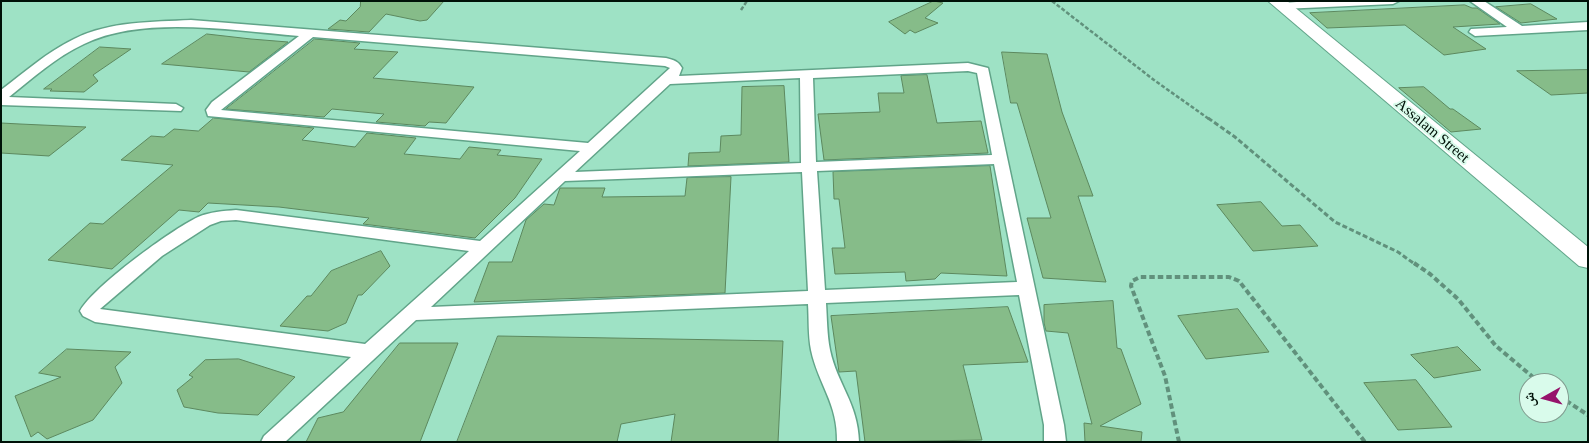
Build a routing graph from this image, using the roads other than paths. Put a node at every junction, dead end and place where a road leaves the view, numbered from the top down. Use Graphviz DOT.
graph roads {
  1 [pos="1393,1"];
  2 [pos="1476,1"];
  3 [pos="1279,4"];
  4 [pos="1588,26"];
  5 [pos="1520,30"];
  6 [pos="1474,32"];
  7 [pos="310,34"];
  8 [pos="806,74"];
  9 [pos="667,80"];
  10 [pos="1,96"];
  11 [pos="1,101"];
  12 [pos="176,108"];
  13 [pos="593,148"];
  14 [pos="1001,159"];
  15 [pos="809,166"];
  16 [pos="561,177"];
  17 [pos="484,247"];
  18 [pos="1588,260"];
  19 [pos="1026,288"];
  20 [pos="817,297"];
  21 [pos="410,314"];
  22 [pos="369,352"];
  23 [pos="270,442"];
  24 [pos="848,442"];
  25 [pos="1055,442"];
  1 -- 3 [label="street"];
  2 -- 5 [label="street"];
  3 -- 18 [label="main road, Assalam Street"];
  4 -- 5 [label="street"];
  5 -- 6 [label="street"];
  7 -- 9 [label="street"];
  7 -- 10 [label="street"];
  7 -- 13 [label="street"];
  8 -- 9 [label="street"];
  8 -- 14 [label="street"];
  8 -- 15 [label="street"];
  9 -- 13 [label="street"];
  11 -- 12 [label="street"];
  13 -- 16 [label="street"];
  14 -- 15 [label="street"];
  14 -- 19 [label="street"];
  15 -- 16 [label="street"];
  15 -- 20 [label="street"];
  16 -- 17 [label="street"];
  17 -- 21 [label="street"];
  17 -- 22 [label="street"];
  19 -- 20 [label="street"];
  19 -- 25 [label="street"];
  20 -- 21 [label="street"];
  20 -- 24 [label="street"];
  21 -- 22 [label="street"];
  22 -- 23 [label="street"];
}
